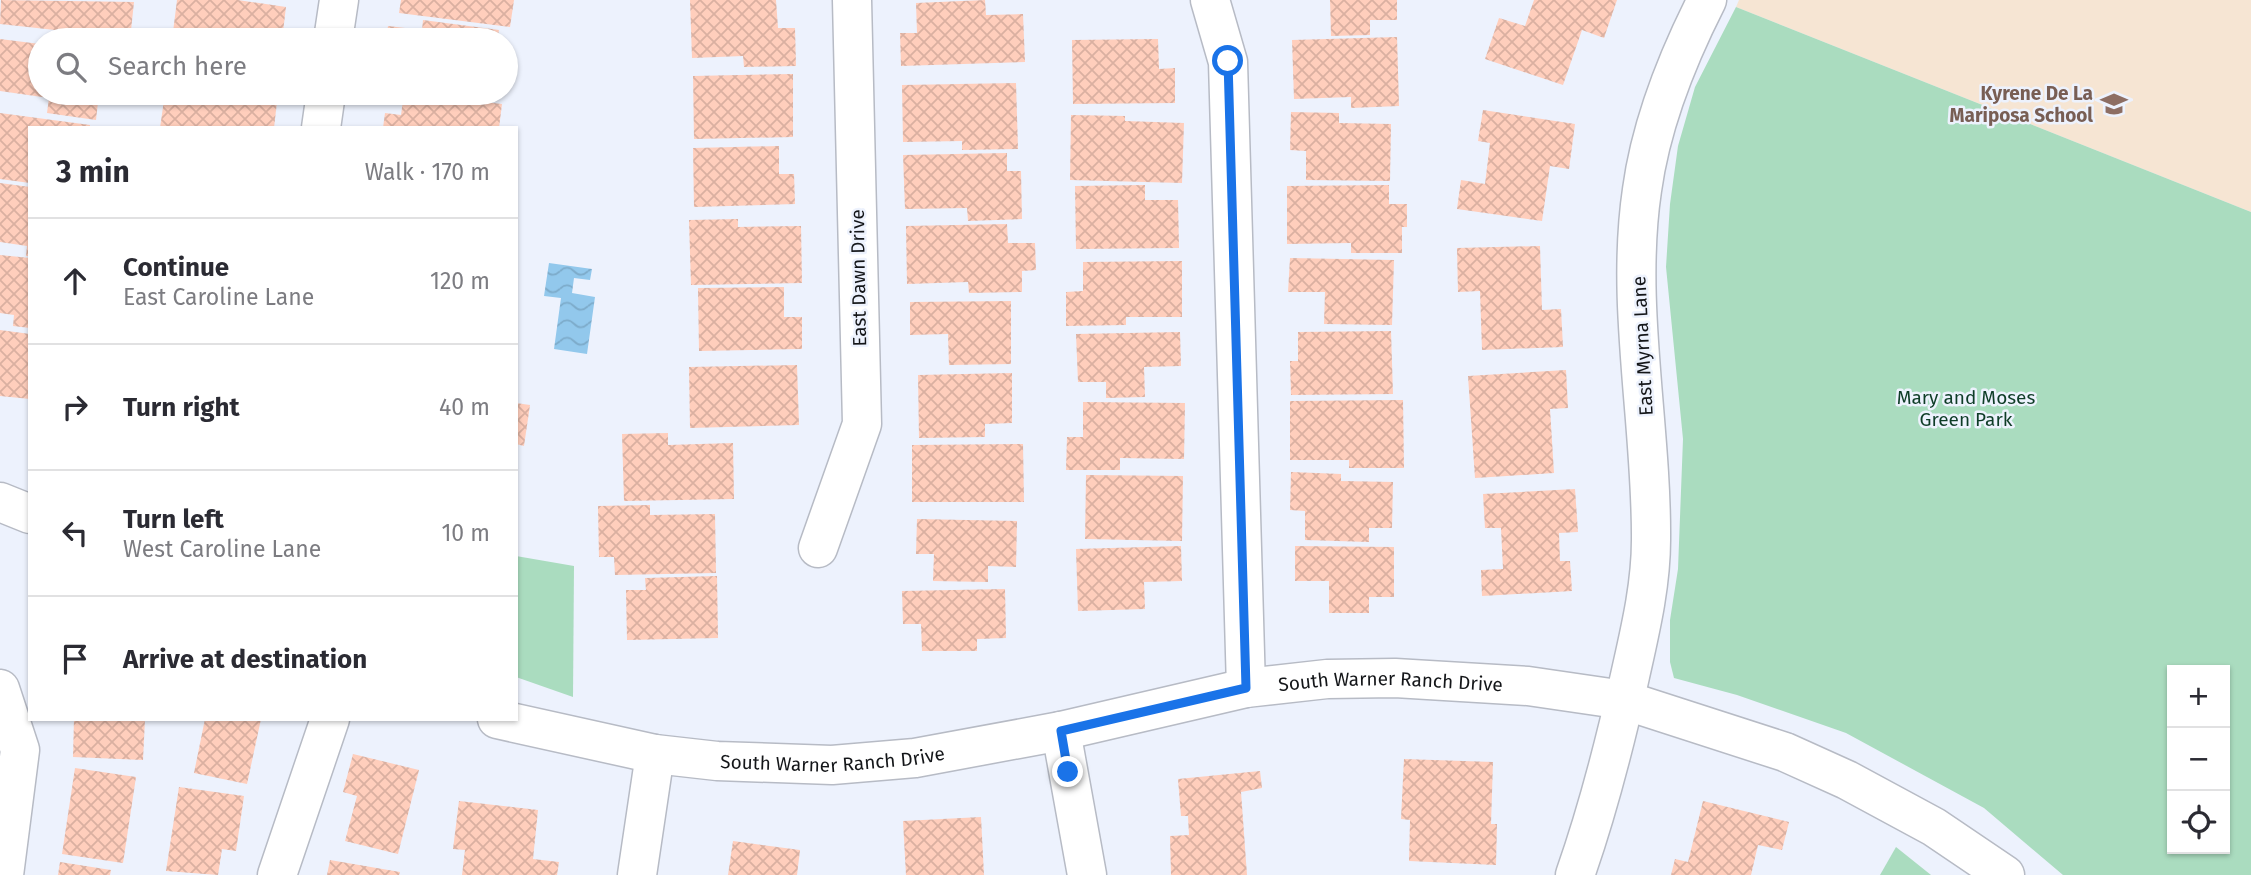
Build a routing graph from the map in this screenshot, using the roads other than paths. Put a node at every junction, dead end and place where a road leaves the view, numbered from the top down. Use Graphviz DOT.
graph roads {
  1 [pos="339,0"];
  2 [pos="852,0"];
  3 [pos="1210,0"];
  4 [pos="1707,0"];
  5 [pos="336,28"];
  6 [pos="324,105"];
  7 [pos="321,126"];
  8 [pos="0,502"];
  9 [pos="28,513"];
  10 [pos="818,548"];
  11 [pos="0,688"];
  12 [pos="1246,688"];
  13 [pos="1624,700"];
  14 [pos="329,721"];
  15 [pos="506,721"];
  16 [pos="1061,731"];
  17 [pos="655,754"];
  18 [pos="4,875"];
  19 [pos="277,875"];
  20 [pos="637,875"];
  21 [pos="1087,875"];
  22 [pos="1576,875"];
  23 [pos="2005,875"];
  1 -- 5 [label="street"];
  2 -- 10 [label="street, East Dawn Drive"];
  3 -- 12 [label="street"];
  4 -- 13 [label="street, East Myrna Lane"];
  6 -- 7 [label="street"];
  8 -- 9 [label="street"];
  11 -- 18 [label="street"];
  12 -- 13 [label="street, South Warner Ranch Drive"];
  12 -- 16 [label="street, South Warner Ranch Drive"];
  13 -- 22 [label="street, East Myrna Lane"];
  13 -- 23 [label="street, South Warner Ranch Drive"];
  14 -- 19 [label="street"];
  15 -- 17 [label="street, South Warner Ranch Drive"];
  16 -- 17 [label="street, South Warner Ranch Drive"];
  16 -- 21 [label="street"];
  17 -- 20 [label="street"];
}
